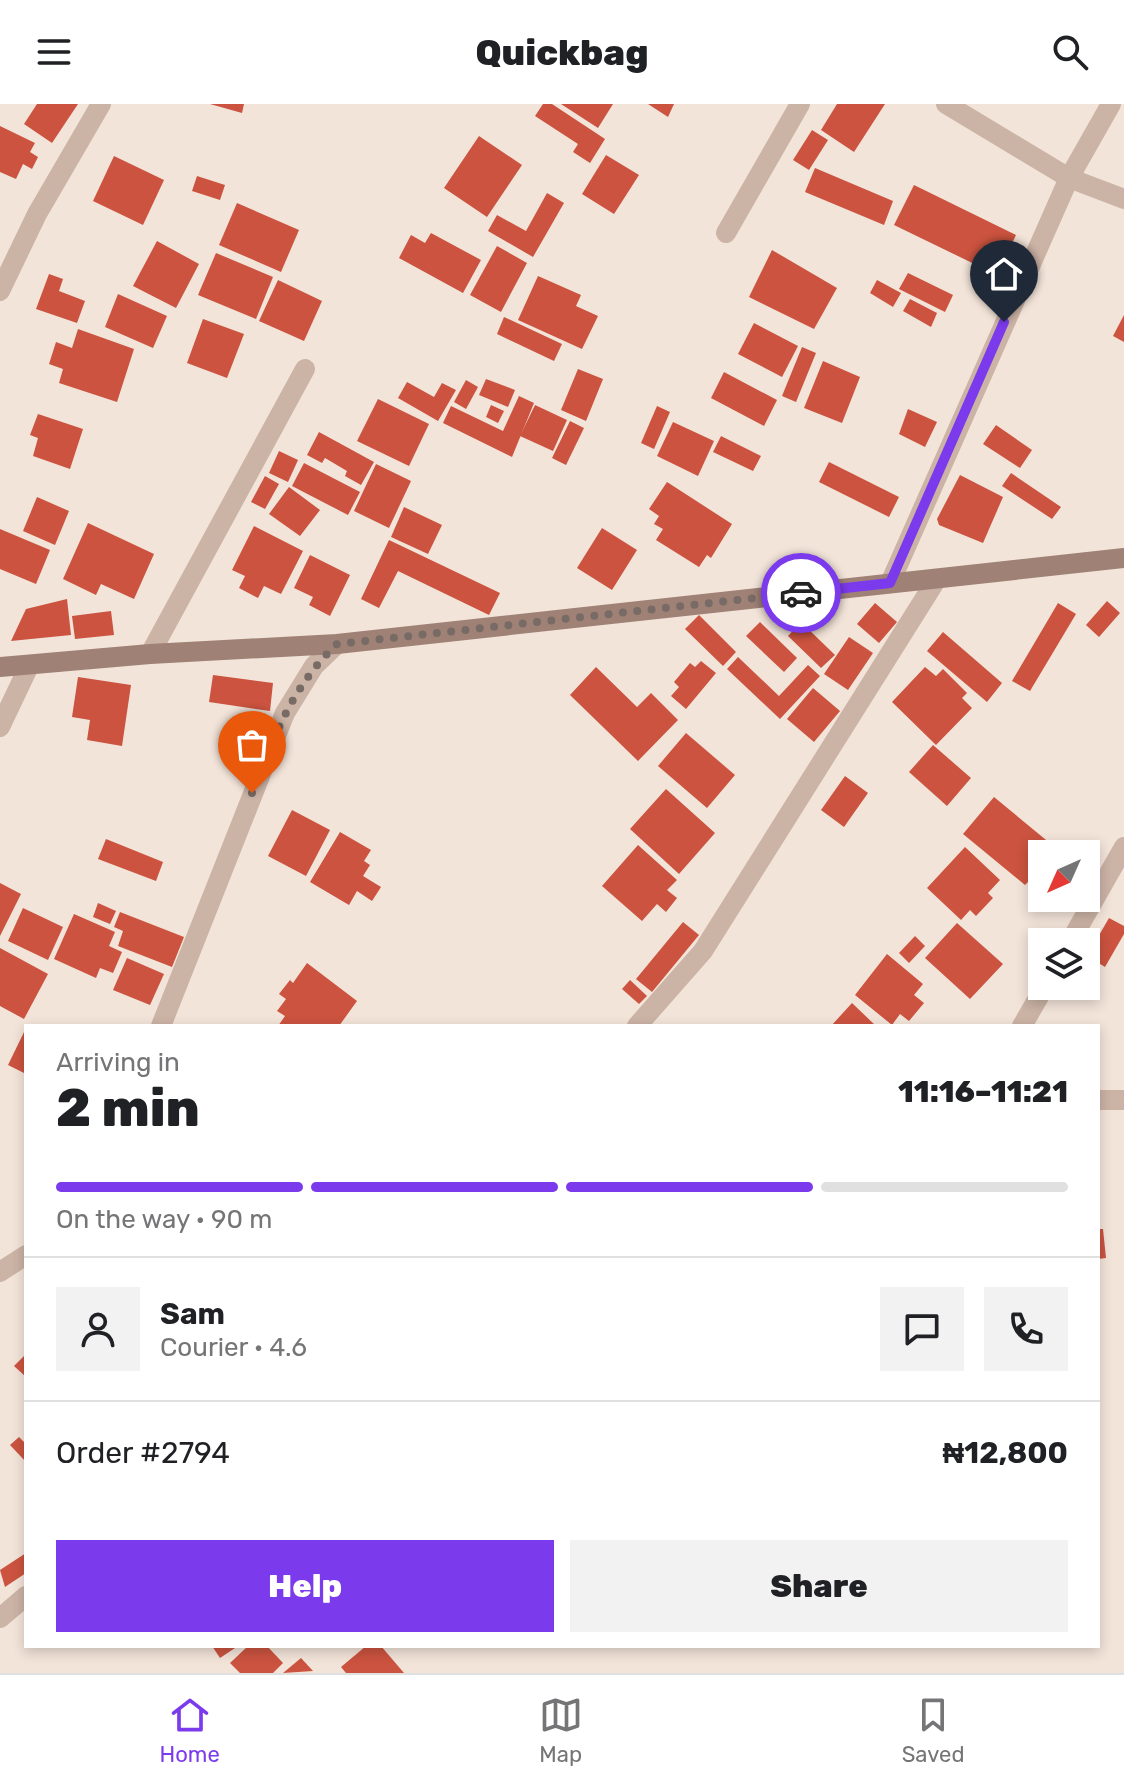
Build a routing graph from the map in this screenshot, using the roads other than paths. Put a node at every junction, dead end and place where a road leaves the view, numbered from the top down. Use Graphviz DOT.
graph roads {
  1 [pos="101,104"];
  2 [pos="800,104"];
  3 [pos="946,104"];
  4 [pos="1111,104"];
  5 [pos="1069,178"];
  6 [pos="1124,199"];
  7 [pos="726,233"];
  8 [pos="0,291"];
  9 [pos="305,369"];
  10 [pos="1124,558"];
  11 [pos="935,582"];
  12 [pos="890,583"];
  13 [pos="337,644"];
  14 [pos="150,654"];
  15 [pos="29,666"];
  16 [pos="0,667"];
  17 [pos="0,727"];
  18 [pos="1124,847"];
  19 [pos="1078,928"];
  20 [pos="1037,1000"];
  21 [pos="162,1024"];
  22 [pos="639,1024"];
  23 [pos="1023,1024"];
  24 [pos="1100,1100"];
  25 [pos="1124,1100"];
  26 [pos="24,1256"];
  27 [pos="0,1272"];
  28 [pos="24,1598"];
  29 [pos="0,1618"];
  1 -- 8 [label="street"];
  2 -- 7 [label="street"];
  3 -- 5 [label="street"];
  4 -- 5 [label="street"];
  5 -- 6 [label="street"];
  5 -- 12 [label="street"];
  9 -- 14 [label="street"];
  10 -- 11 [label="street"];
  11 -- 12 [label="street"];
  11 -- 22 [label="street"];
  12 -- 13 [label="street"];
  13 -- 14 [label="street"];
  13 -- 21 [label="street"];
  14 -- 15 [label="street"];
  15 -- 16 [label="street"];
  15 -- 17 [label="street"];
  18 -- 19 [label="street"];
  20 -- 23 [label="street"];
  24 -- 25 [label="street"];
  26 -- 27 [label="street"];
  28 -- 29 [label="street"];
}
